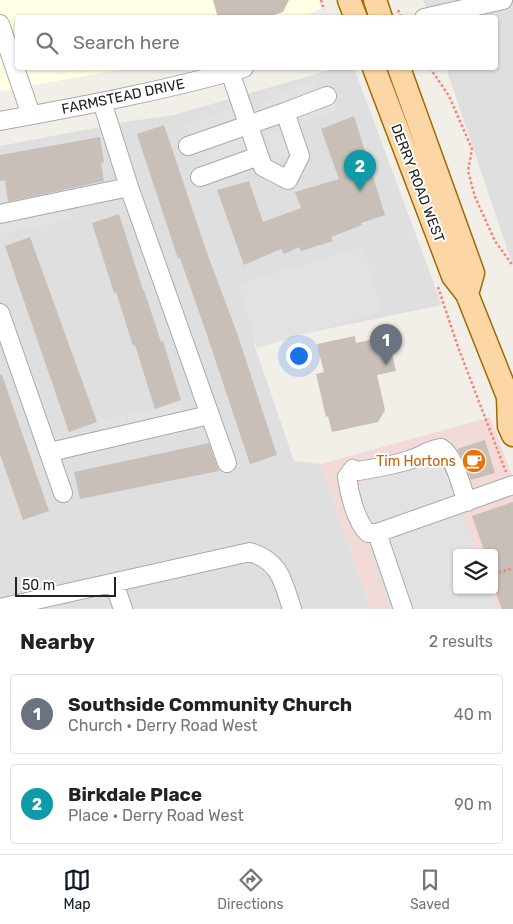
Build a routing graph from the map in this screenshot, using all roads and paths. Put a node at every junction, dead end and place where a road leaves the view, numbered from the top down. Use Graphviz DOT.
graph roads {
  1 [pos="321,0"];
  2 [pos="349,0"];
  3 [pos="375,0"];
  4 [pos="503,0"];
  5 [pos="324,10"];
  6 [pos="355,15"];
  7 [pos="380,15"];
  8 [pos="437,15"];
  9 [pos="0,24"];
  10 [pos="15,68"];
  11 [pos="16,70"];
  12 [pos="237,70"];
  13 [pos="375,70"];
  14 [pos="400,70"];
  15 [pos="431,70"];
  16 [pos="327,96"];
  17 [pos="102,102"];
  18 [pos="284,112"];
  19 [pos="31,115"];
  20 [pos="0,121"];
  21 [pos="248,124"];
  22 [pos="188,146"];
  23 [pos="259,156"];
  24 [pos="200,176"];
  25 [pos="129,187"];
  26 [pos="0,214"];
  27 [pos="513,266"];
  28 [pos="468,294"];
  29 [pos="0,313"];
  30 [pos="511,399"];
  31 [pos="210,415"];
  32 [pos="513,435"];
  33 [pos="50,452"];
  34 [pos="227,462"];
  35 [pos="513,485"];
  36 [pos="63,493"];
  37 [pos="466,502"];
  38 [pos="377,533"];
  39 [pos="513,568"];
  40 [pos="498,573"];
  41 [pos="114,583"];
  42 [pos="0,608"];
  43 [pos="123,609"];
  44 [pos="292,609"];
  45 [pos="403,609"];
  1 -- 5 [label="path"];
  2 -- 6 [label="main road"];
  3 -- 7 [label="main road"];
  4 -- 8 [label="street"];
  9 -- 10 [label="street"];
  11 -- 19 [label="street"];
  12 -- 17 [label="street, FARMSTEAD DRIVE"];
  12 -- 21 [label="street"];
  13 -- 28 [label="main road, DERRY ROAD WEST"];
  14 -- 28 [label="main road, DERRY ROAD WEST"];
  15 -- 27 [label="path"];
  16 -- 18 [label="street"];
  17 -- 19 [label="street, FARMSTEAD DRIVE"];
  17 -- 25 [label="street"];
  18 -- 21 [label="street"];
  18 -- 23 [label="street"];
  19 -- 20 [label="street, FARMSTEAD DRIVE"];
  21 -- 22 [label="street"];
  21 -- 23 [label="street"];
  23 -- 24 [label="street"];
  25 -- 26 [label="street"];
  25 -- 31 [label="street"];
  28 -- 30 [label="main road, DERRY ROAD WEST"];
  29 -- 33 [label="street"];
  30 -- 32 [label="main road, DERRY ROAD WEST"];
  31 -- 33 [label="street"];
  31 -- 34 [label="street"];
  33 -- 36 [label="street"];
  35 -- 37 [label="street"];
  37 -- 38 [label="street"];
  37 -- 38 [label="street"];
  38 -- 45 [label="street"];
  39 -- 40 [label="path"];
  41 -- 42 [label="street"];
  41 -- 43 [label="street"];
  41 -- 44 [label="street"];
}
